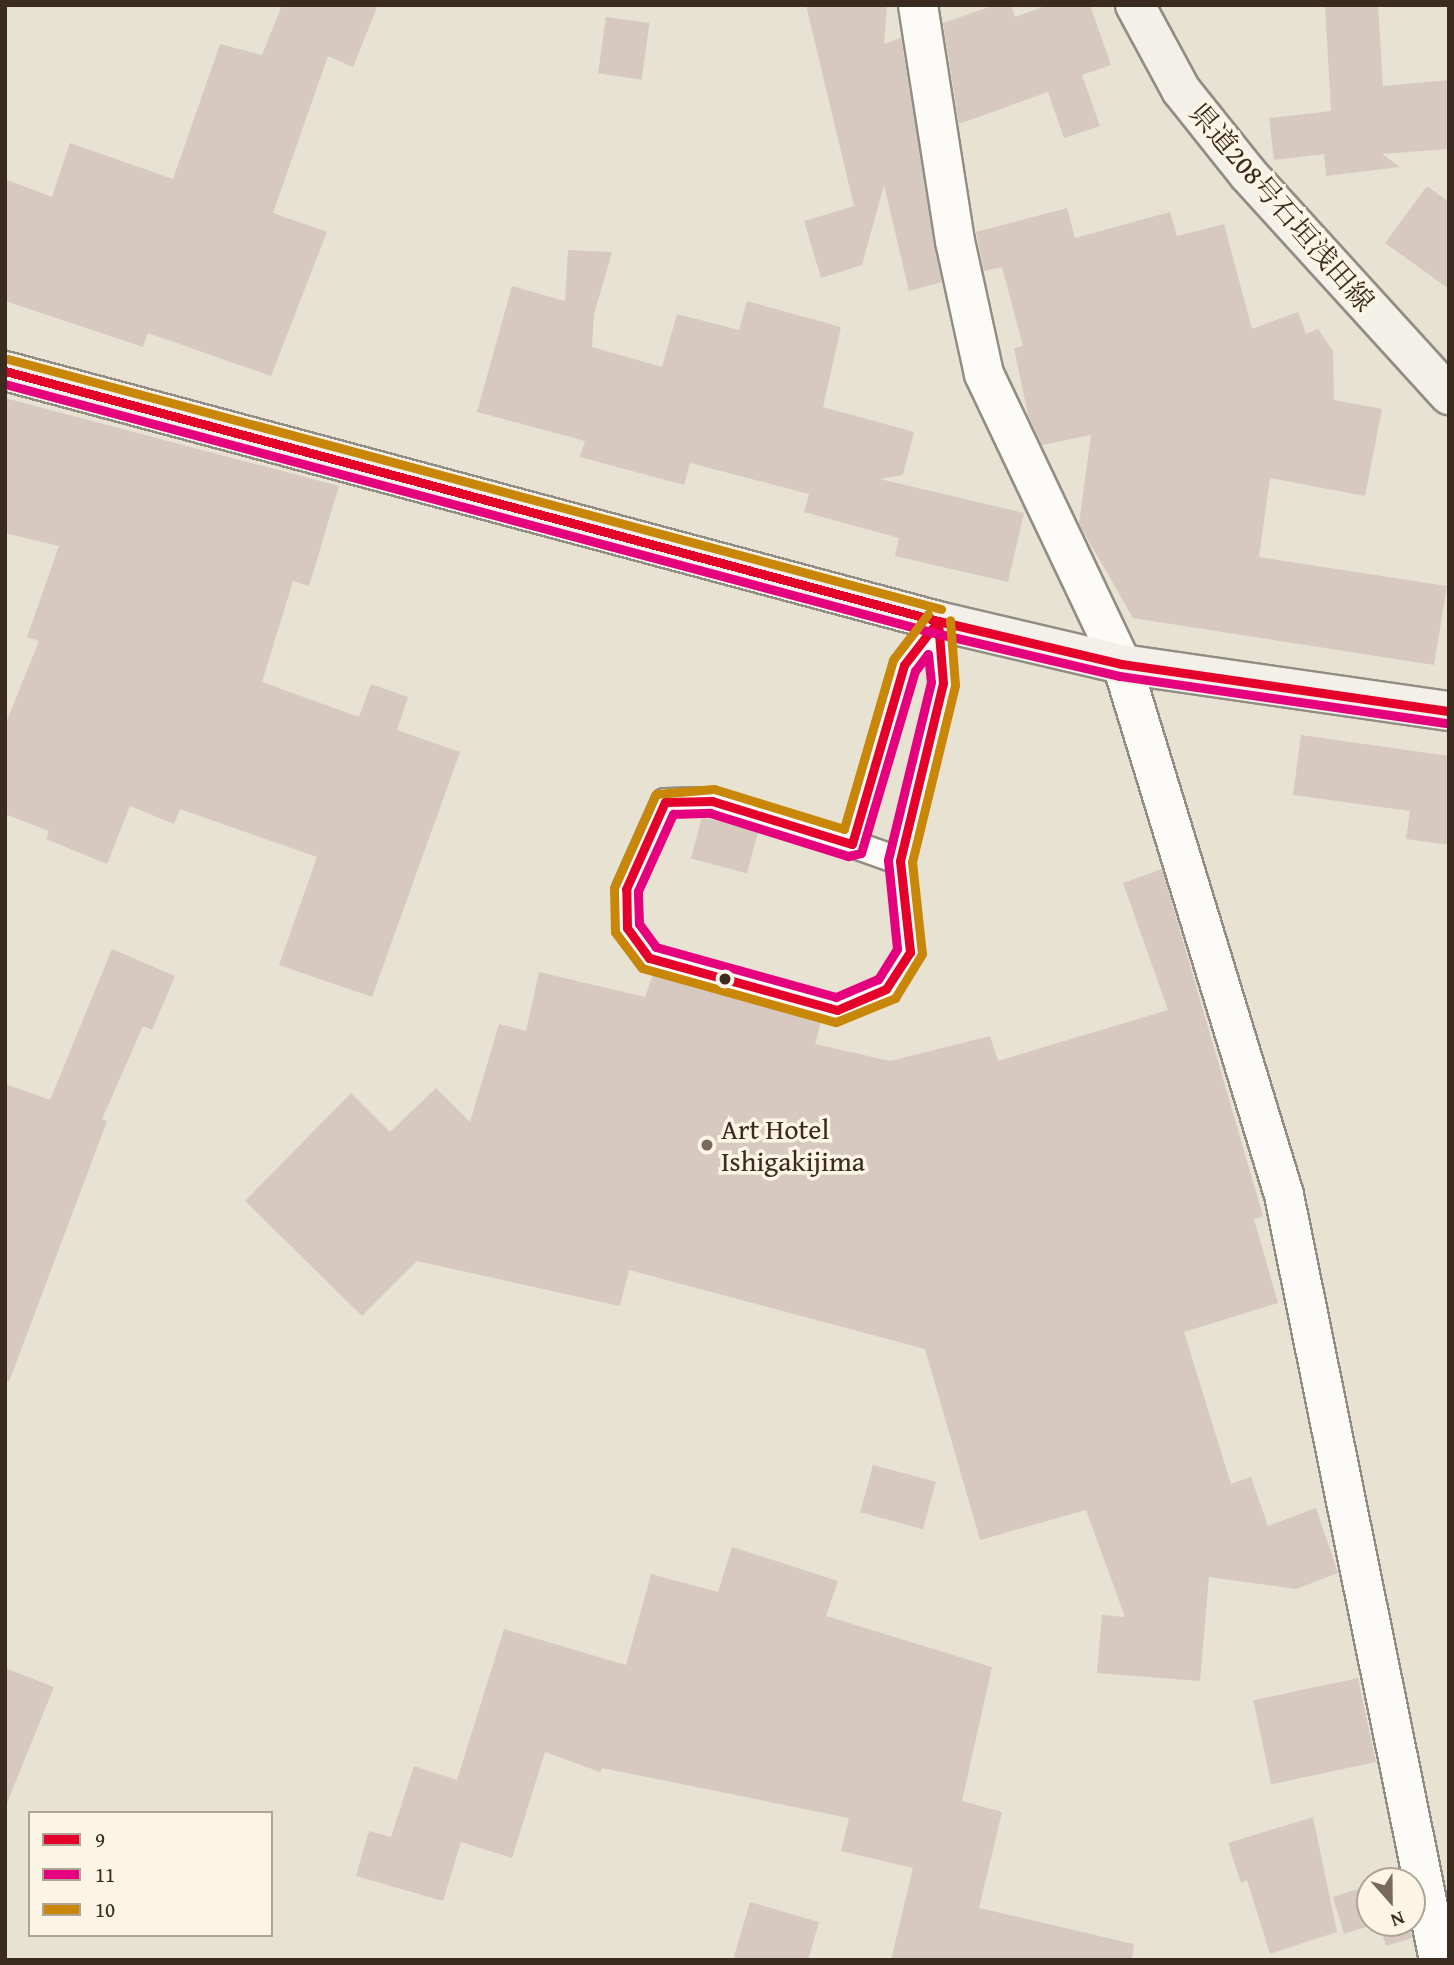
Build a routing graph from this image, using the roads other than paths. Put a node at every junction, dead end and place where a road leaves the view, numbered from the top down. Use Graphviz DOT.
graph roads {
  1 [pos="918,5"];
  2 [pos="1135,5"];
  3 [pos="5,371"];
  4 [pos="1449,394"];
  5 [pos="938,621"];
  6 [pos="1122,664"];
  7 [pos="1449,711"];
  8 [pos="852,844"];
  9 [pos="900,861"];
  10 [pos="1439,1960"];
  1 -- 6 [label="street"];
  2 -- 4 [label="street, 県道208号石垣浅田線"];
  3 -- 5 [label="street"];
  5 -- 6 [label="street"];
  5 -- 8 [label="lane"];
  5 -- 9 [label="lane"];
  6 -- 7 [label="street"];
  6 -- 10 [label="street"];
  8 -- 9 [label="lane"];
  8 -- 9 [label="lane"];
}
